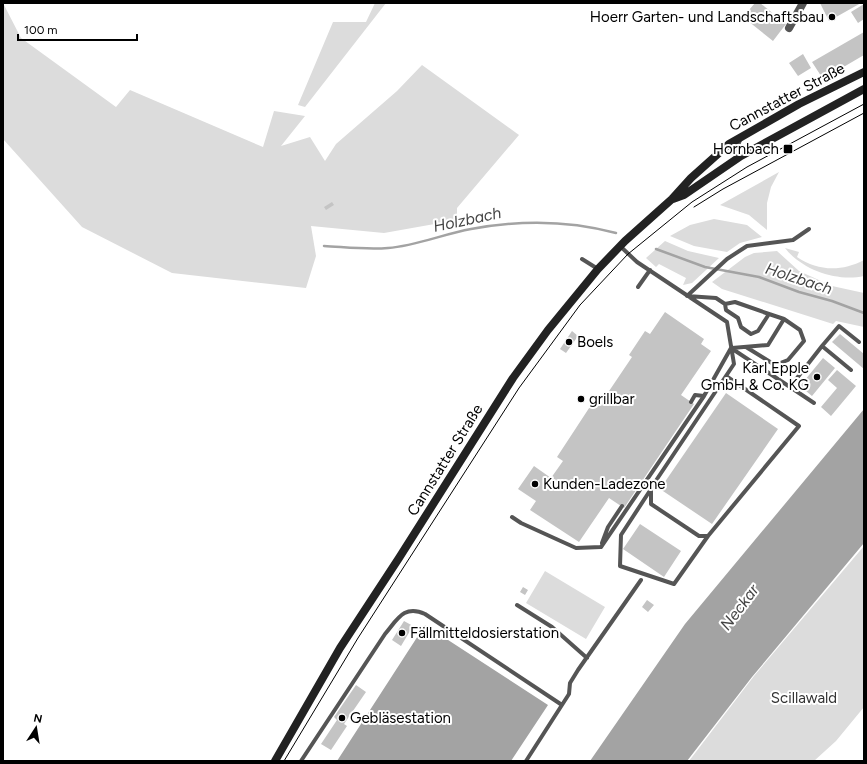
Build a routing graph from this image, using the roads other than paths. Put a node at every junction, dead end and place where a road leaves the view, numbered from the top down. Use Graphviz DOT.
graph roads {
  1 [pos="803,3"];
  2 [pos="789,28"];
  3 [pos="864,72"];
  4 [pos="864,89"];
  5 [pos="742,136"];
  6 [pos="741,156"];
  7 [pos="672,199"];
  8 [pos="809,229"];
  9 [pos="620,246"];
  10 [pos="582,258"];
  11 [pos="598,269"];
  12 [pos="650,270"];
  13 [pos="638,288"];
  14 [pos="687,296"];
  15 [pos="725,304"];
  16 [pos="769,314"];
  17 [pos="784,319"];
  18 [pos="859,342"];
  19 [pos="822,346"];
  20 [pos="746,347"];
  21 [pos="731,348"];
  22 [pos="851,370"];
  23 [pos="726,376"];
  24 [pos="790,387"];
  25 [pos="704,396"];
  26 [pos="691,402"];
  27 [pos="814,403"];
  28 [pos="651,488"];
  29 [pos="622,506"];
  30 [pos="512,517"];
  31 [pos="708,536"];
  32 [pos="601,547"];
  33 [pos="641,580"];
  34 [pos="517,605"];
  35 [pos="587,658"];
  36 [pos="562,705"];
  37 [pos="275,761"];
  38 [pos="302,761"];
  39 [pos="526,761"];
  1 -- 2 [label="street"];
  3 -- 5 [label="main road, Cannstatter Straße"];
  4 -- 6 [label="main road, Cannstatter Straße"];
  5 -- 6 [label="lane"];
  5 -- 7 [label="main road, Cannstatter Straße"];
  6 -- 7 [label="main road, Cannstatter Straße"];
  7 -- 9 [label="main road, Cannstatter Straße"];
  8 -- 14 [label="lane"];
  9 -- 11 [label="main road, Cannstatter Straße"];
  9 -- 12 [label="lane"];
  10 -- 11 [label="lane"];
  11 -- 37 [label="main road, Cannstatter Straße"];
  12 -- 13 [label="lane"];
  12 -- 14 [label="lane"];
  14 -- 15 [label="lane"];
  14 -- 21 [label="lane"];
  15 -- 16 [label="lane"];
  15 -- 16 [label="lane"];
  16 -- 17 [label="lane"];
  17 -- 20 [label="lane"];
  17 -- 20 [label="lane"];
  18 -- 19 [label="lane"];
  19 -- 22 [label="lane"];
  19 -- 24 [label="lane"];
  20 -- 21 [label="lane"];
  21 -- 23 [label="lane"];
  21 -- 24 [label="lane"];
  21 -- 25 [label="lane"];
  23 -- 28 [label="lane"];
  23 -- 31 [label="lane"];
  24 -- 27 [label="lane"];
  25 -- 26 [label="lane"];
  25 -- 32 [label="lane"];
  28 -- 31 [label="lane"];
  28 -- 31 [label="lane"];
  29 -- 32 [label="lane"];
  30 -- 32 [label="lane"];
  33 -- 35 [label="lane"];
  34 -- 35 [label="lane"];
  35 -- 36 [label="lane"];
  36 -- 38 [label="lane"];
  36 -- 39 [label="lane"];
}
